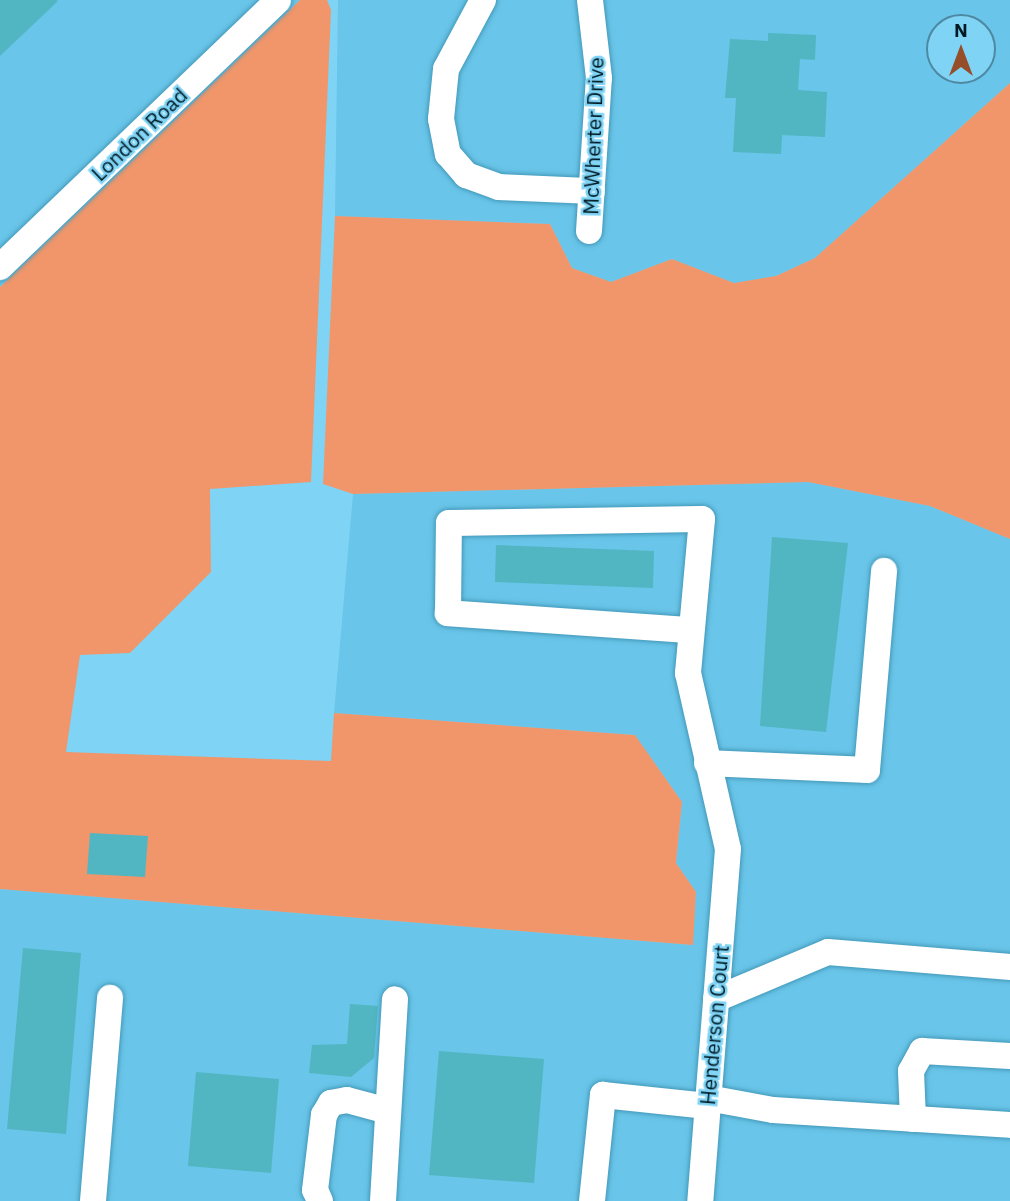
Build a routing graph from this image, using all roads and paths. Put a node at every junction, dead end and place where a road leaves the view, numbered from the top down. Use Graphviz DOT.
graph roads {
  1 [pos="278,0"];
  2 [pos="483,0"];
  3 [pos="590,0"];
  4 [pos="592,191"];
  5 [pos="589,231"];
  6 [pos="0,267"];
  7 [pos="884,571"];
  8 [pos="689,630"];
  9 [pos="707,763"];
  10 [pos="1010,967"];
  11 [pos="110,998"];
  12 [pos="395,999"];
  13 [pos="716,999"];
  14 [pos="1010,1056"];
  15 [pos="708,1102"];
  16 [pos="388,1111"];
  17 [pos="913,1119"];
  18 [pos="1010,1125"];
  19 [pos="93,1201"];
  20 [pos="320,1201"];
  21 [pos="383,1201"];
  22 [pos="592,1201"];
  23 [pos="699,1201"];
  1 -- 6 [label="street, London Road"];
  2 -- 4 [label="street"];
  3 -- 4 [label="street, McWherter Drive"];
  4 -- 5 [label="street, McWherter Drive"];
  7 -- 9 [label="street"];
  8 -- 8 [label="street, Henderson Court"];
  8 -- 9 [label="street, Henderson Court"];
  9 -- 13 [label="street, Henderson Court"];
  10 -- 13 [label="street"];
  11 -- 19 [label="street"];
  12 -- 16 [label="street"];
  13 -- 15 [label="street, Henderson Court"];
  14 -- 17 [label="street"];
  15 -- 17 [label="street"];
  15 -- 22 [label="street"];
  15 -- 23 [label="street, Henderson Court"];
  16 -- 20 [label="street"];
  16 -- 21 [label="street"];
  17 -- 18 [label="street"];
}
